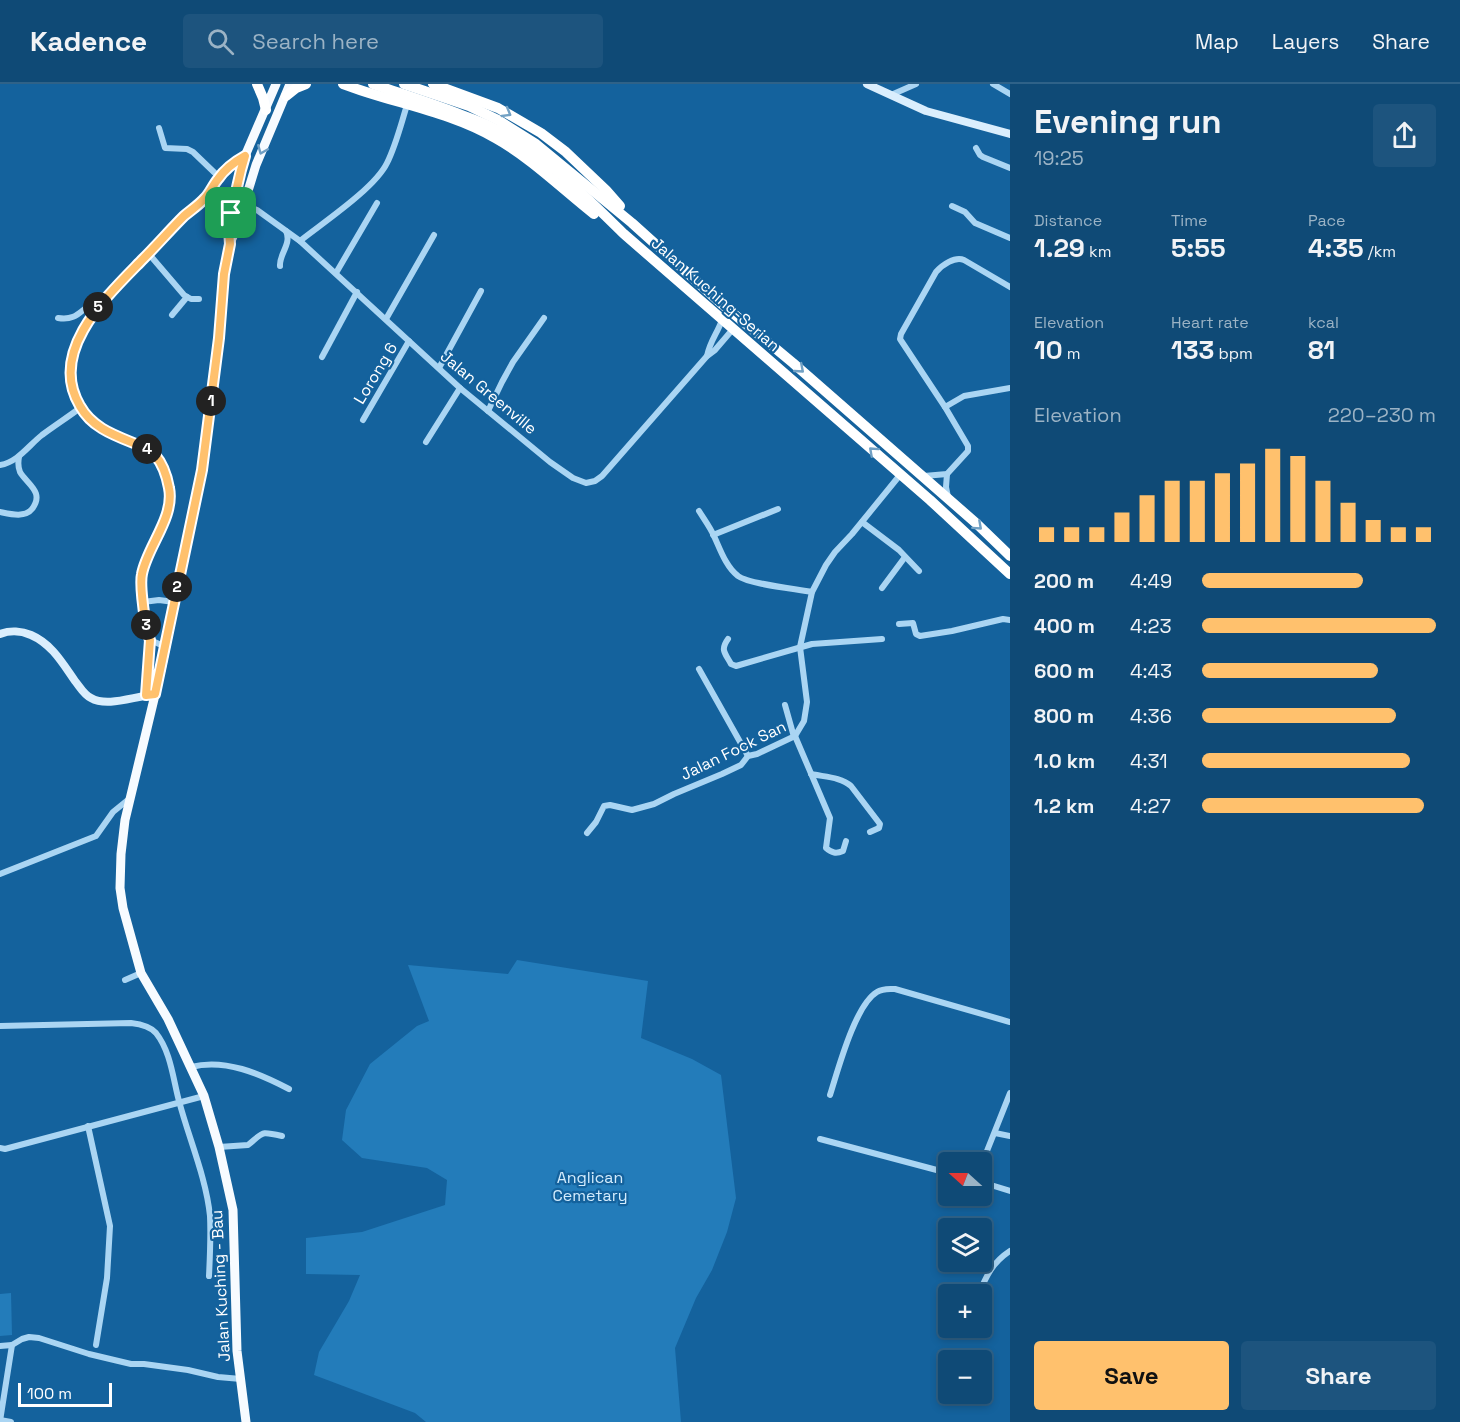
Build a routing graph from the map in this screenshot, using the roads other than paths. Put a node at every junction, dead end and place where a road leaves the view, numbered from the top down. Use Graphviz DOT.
graph roads {
  1 [pos="257,84"];
  2 [pos="276,84"];
  3 [pos="290,84"];
  4 [pos="306,84"];
  5 [pos="343,84"];
  6 [pos="373,84"];
  7 [pos="404,84"];
  8 [pos="433,84"];
  9 [pos="867,84"];
  10 [pos="916,84"];
  11 [pos="993,84"];
  12 [pos="1010,94"];
  13 [pos="891,95"];
  14 [pos="286,96"];
  15 [pos="407,105"];
  16 [pos="266,110"];
  17 [pos="495,123"];
  18 [pos="159,128"];
  19 [pos="1010,134"];
  20 [pos="976,148"];
  21 [pos="245,156"];
  22 [pos="1010,168"];
  23 [pos="219,177"];
  24 [pos="206,197"];
  25 [pos="377,203"];
  26 [pos="952,206"];
  27 [pos="243,208"];
  28 [pos="231,213"];
  29 [pos="632,223"];
  30 [pos="286,231"];
  31 [pos="624,234"];
  32 [pos="435,235"];
  33 [pos="1010,238"];
  34 [pos="300,241"];
  35 [pos="230,244"];
  36 [pos="149,254"];
  37 [pos="280,266"];
  38 [pos="336,273"];
  39 [pos="1010,287"];
  40 [pos="481,291"];
  41 [pos="357,292"];
  42 [pos="187,297"];
  43 [pos="199,299"];
  44 [pos="102,302"];
  45 [pos="172,315"];
  46 [pos="58,318"];
  47 [pos="544,318"];
  48 [pos="386,319"];
  49 [pos="722,320"];
  50 [pos="733,329"];
  51 [pos="409,341"];
  52 [pos="706,356"];
  53 [pos="322,357"];
  54 [pos="439,368"];
  55 [pos="460,388"];
  56 [pos="1010,388"];
  57 [pos="945,406"];
  58 [pos="80,408"];
  59 [pos="488,411"];
  60 [pos="363,420"];
  61 [pos="426,442"];
  62 [pos="19,457"];
  63 [pos="0,465"];
  64 [pos="946,474"];
  65 [pos="900,475"];
  66 [pos="921,476"];
  67 [pos="948,500"];
  68 [pos="778,509"];
  69 [pos="0,512"];
  70 [pos="699,512"];
  71 [pos="862,522"];
  72 [pos="713,535"];
  73 [pos="1010,556"];
  74 [pos="905,557"];
  75 [pos="919,571"];
  76 [pos="1010,574"];
  77 [pos="882,588"];
  78 [pos="812,592"];
  79 [pos="143,602"];
  80 [pos="174,602"];
  81 [pos="1010,620"];
  82 [pos="899,624"];
  83 [pos="0,634"];
  84 [pos="728,639"];
  85 [pos="882,639"];
  86 [pos="150,640"];
  87 [pos="166,647"];
  88 [pos="800,647"];
  89 [pos="699,669"];
  90 [pos="150,695"];
  91 [pos="785,705"];
  92 [pos="795,736"];
  93 [pos="748,756"];
  94 [pos="811,774"];
  95 [pos="130,799"];
  96 [pos="870,832"];
  97 [pos="587,833"];
  98 [pos="846,841"];
  99 [pos="0,874"];
  100 [pos="141,973"];
  101 [pos="125,980"];
  102 [pos="1010,1022"];
  103 [pos="0,1026"];
  104 [pos="191,1067"];
  105 [pos="289,1089"];
  106 [pos="1010,1093"];
  107 [pos="830,1095"];
  108 [pos="204,1096"];
  109 [pos="179,1102"];
  110 [pos="88,1126"];
  111 [pos="994,1132"];
  112 [pos="282,1136"];
  113 [pos="1010,1136"];
  114 [pos="820,1139"];
  115 [pos="219,1147"];
  116 [pos="0,1148"];
  117 [pos="986,1152"];
  118 [pos="938,1170"];
  119 [pos="992,1185"];
  120 [pos="1010,1191"];
  121 [pos="1010,1251"];
  122 [pos="209,1276"];
  123 [pos="983,1284"];
  124 [pos="12,1345"];
  125 [pos="0,1346"];
  126 [pos="96,1346"];
  127 [pos="241,1379"];
  128 [pos="2,1392"];
  129 [pos="0,1420"];
  130 [pos="11,1422"];
  131 [pos="246,1422"];
  1 -- 16 [label="highway"];
  2 -- 16 [label="main road, Jalan Kuching - Bau"];
  3 -- 14 [label="main road, Jalan Kuching - Bau"];
  4 -- 14 [label="highway"];
  5 -- 15 [label="highway"];
  6 -- 17 [label="highway, Jalan Kuching-Serian"];
  7 -- 17 [label="highway, Jalan Kuching-Serian"];
  8 -- 29 [label="highway, one-way"];
  9 -- 13 [label="street"];
  10 -- 13 [label="street"];
  11 -- 12 [label="street"];
  13 -- 19 [label="street"];
  14 -- 27 [label="main road, Jalan Kuching - Bau, one-way"];
  15 -- 31 [label="highway"];
  15 -- 34 [label="street"];
  16 -- 21 [label="main road, Jalan Kuching - Bau"];
  17 -- 29 [label="highway, Jalan Kuching-Serian"];
  17 -- 31 [label="highway, Jalan Kuching-Serian"];
  18 -- 23 [label="street"];
  20 -- 22 [label="street"];
  21 -- 23 [label="street"];
  21 -- 28 [label="main road, Jalan Kuching - Bau"];
  23 -- 24 [label="street"];
  24 -- 28 [label="street"];
  24 -- 36 [label="street"];
  25 -- 38 [label="street"];
  26 -- 33 [label="street"];
  27 -- 30 [label="street, Jalan Greenville"];
  27 -- 35 [label="main road, Jalan Kuching - Bau"];
  28 -- 35 [label="main road, Jalan Kuching - Bau"];
  29 -- 66 [label="highway, Jalan Kuching-Serian, one-way"];
  30 -- 34 [label="street, Jalan Greenville"];
  30 -- 37 [label="street"];
  31 -- 49 [label="highway, Jalan Kuching-Serian"];
  32 -- 48 [label="street"];
  34 -- 38 [label="street, Jalan Greenville"];
  35 -- 80 [label="main road, Jalan Kuching - Bau"];
  36 -- 42 [label="street"];
  36 -- 44 [label="street"];
  38 -- 41 [label="street, Jalan Greenville"];
  39 -- 57 [label="street"];
  40 -- 54 [label="street"];
  41 -- 48 [label="street, Jalan Greenville"];
  41 -- 53 [label="street"];
  42 -- 43 [label="street"];
  42 -- 45 [label="street"];
  44 -- 46 [label="street"];
  44 -- 58 [label="street"];
  47 -- 59 [label="street"];
  48 -- 51 [label="street, Jalan Greenville"];
  49 -- 50 [label="highway, Jalan Kuching-Serian"];
  49 -- 52 [label="street, Jalan Greenville"];
  50 -- 52 [label="street, Jalan Greenville"];
  65 -- 50 [label="highway, Jalan Kuching-Serian, one-way"];
  51 -- 54 [label="street, Jalan Greenville"];
  51 -- 60 [label="street, Lorong 6"];
  52 -- 59 [label="street, Jalan Greenville"];
  54 -- 55 [label="street, Jalan Greenville"];
  55 -- 59 [label="street, Jalan Greenville"];
  55 -- 61 [label="street"];
  56 -- 57 [label="street"];
  57 -- 64 [label="street"];
  58 -- 62 [label="street"];
  58 -- 79 [label="street"];
  62 -- 63 [label="street"];
  62 -- 69 [label="street"];
  64 -- 66 [label="street"];
  64 -- 67 [label="street"];
  65 -- 71 [label="street, Jalan Fock San"];
  65 -- 76 [label="highway, Jalan Kuching-Serian"];
  66 -- 67 [label="highway, Jalan Kuching-Serian"];
  67 -- 73 [label="highway, Jalan Kuching-Serian, one-way"];
  68 -- 72 [label="street"];
  70 -- 72 [label="street"];
  71 -- 74 [label="street"];
  71 -- 78 [label="street, Jalan Fock San"];
  72 -- 78 [label="street"];
  74 -- 75 [label="street"];
  74 -- 77 [label="street"];
  78 -- 88 [label="street, Jalan Fock San"];
  79 -- 80 [label="street"];
  79 -- 86 [label="street"];
  80 -- 87 [label="main road, Jalan Kuching - Bau"];
  81 -- 82 [label="street"];
  83 -- 90 [label="street"];
  84 -- 88 [label="street"];
  85 -- 88 [label="street"];
  86 -- 87 [label="street"];
  86 -- 90 [label="street"];
  87 -- 90 [label="main road, Jalan Kuching - Bau"];
  88 -- 92 [label="street, Jalan Fock San"];
  89 -- 93 [label="street"];
  90 -- 95 [label="main road, Jalan Kuching - Bau"];
  91 -- 92 [label="street"];
  92 -- 93 [label="street, Jalan Fock San"];
  92 -- 94 [label="street"];
  93 -- 97 [label="street, Jalan Fock San"];
  94 -- 96 [label="street"];
  94 -- 98 [label="street"];
  95 -- 99 [label="street"];
  95 -- 100 [label="main road, Jalan Kuching - Bau"];
  100 -- 101 [label="street"];
  100 -- 104 [label="main road, Jalan Kuching - Bau"];
  102 -- 107 [label="street"];
  103 -- 109 [label="street"];
  104 -- 105 [label="street"];
  104 -- 108 [label="main road, Jalan Kuching - Bau"];
  106 -- 111 [label="street"];
  108 -- 109 [label="street"];
  108 -- 115 [label="main road, Jalan Kuching - Bau"];
  109 -- 110 [label="street"];
  109 -- 122 [label="street"];
  110 -- 116 [label="street"];
  110 -- 126 [label="street"];
  111 -- 113 [label="street"];
  111 -- 117 [label="street"];
  112 -- 115 [label="street"];
  114 -- 118 [label="street"];
  115 -- 127 [label="main road, Jalan Kuching - Bau"];
  119 -- 120 [label="street"];
  121 -- 123 [label="street"];
  124 -- 125 [label="street"];
  124 -- 127 [label="street"];
  124 -- 128 [label="street"];
  127 -- 131 [label="main road, Jalan Kuching - Bau"];
  128 -- 129 [label="street"];
  129 -- 130 [label="street"];
}
